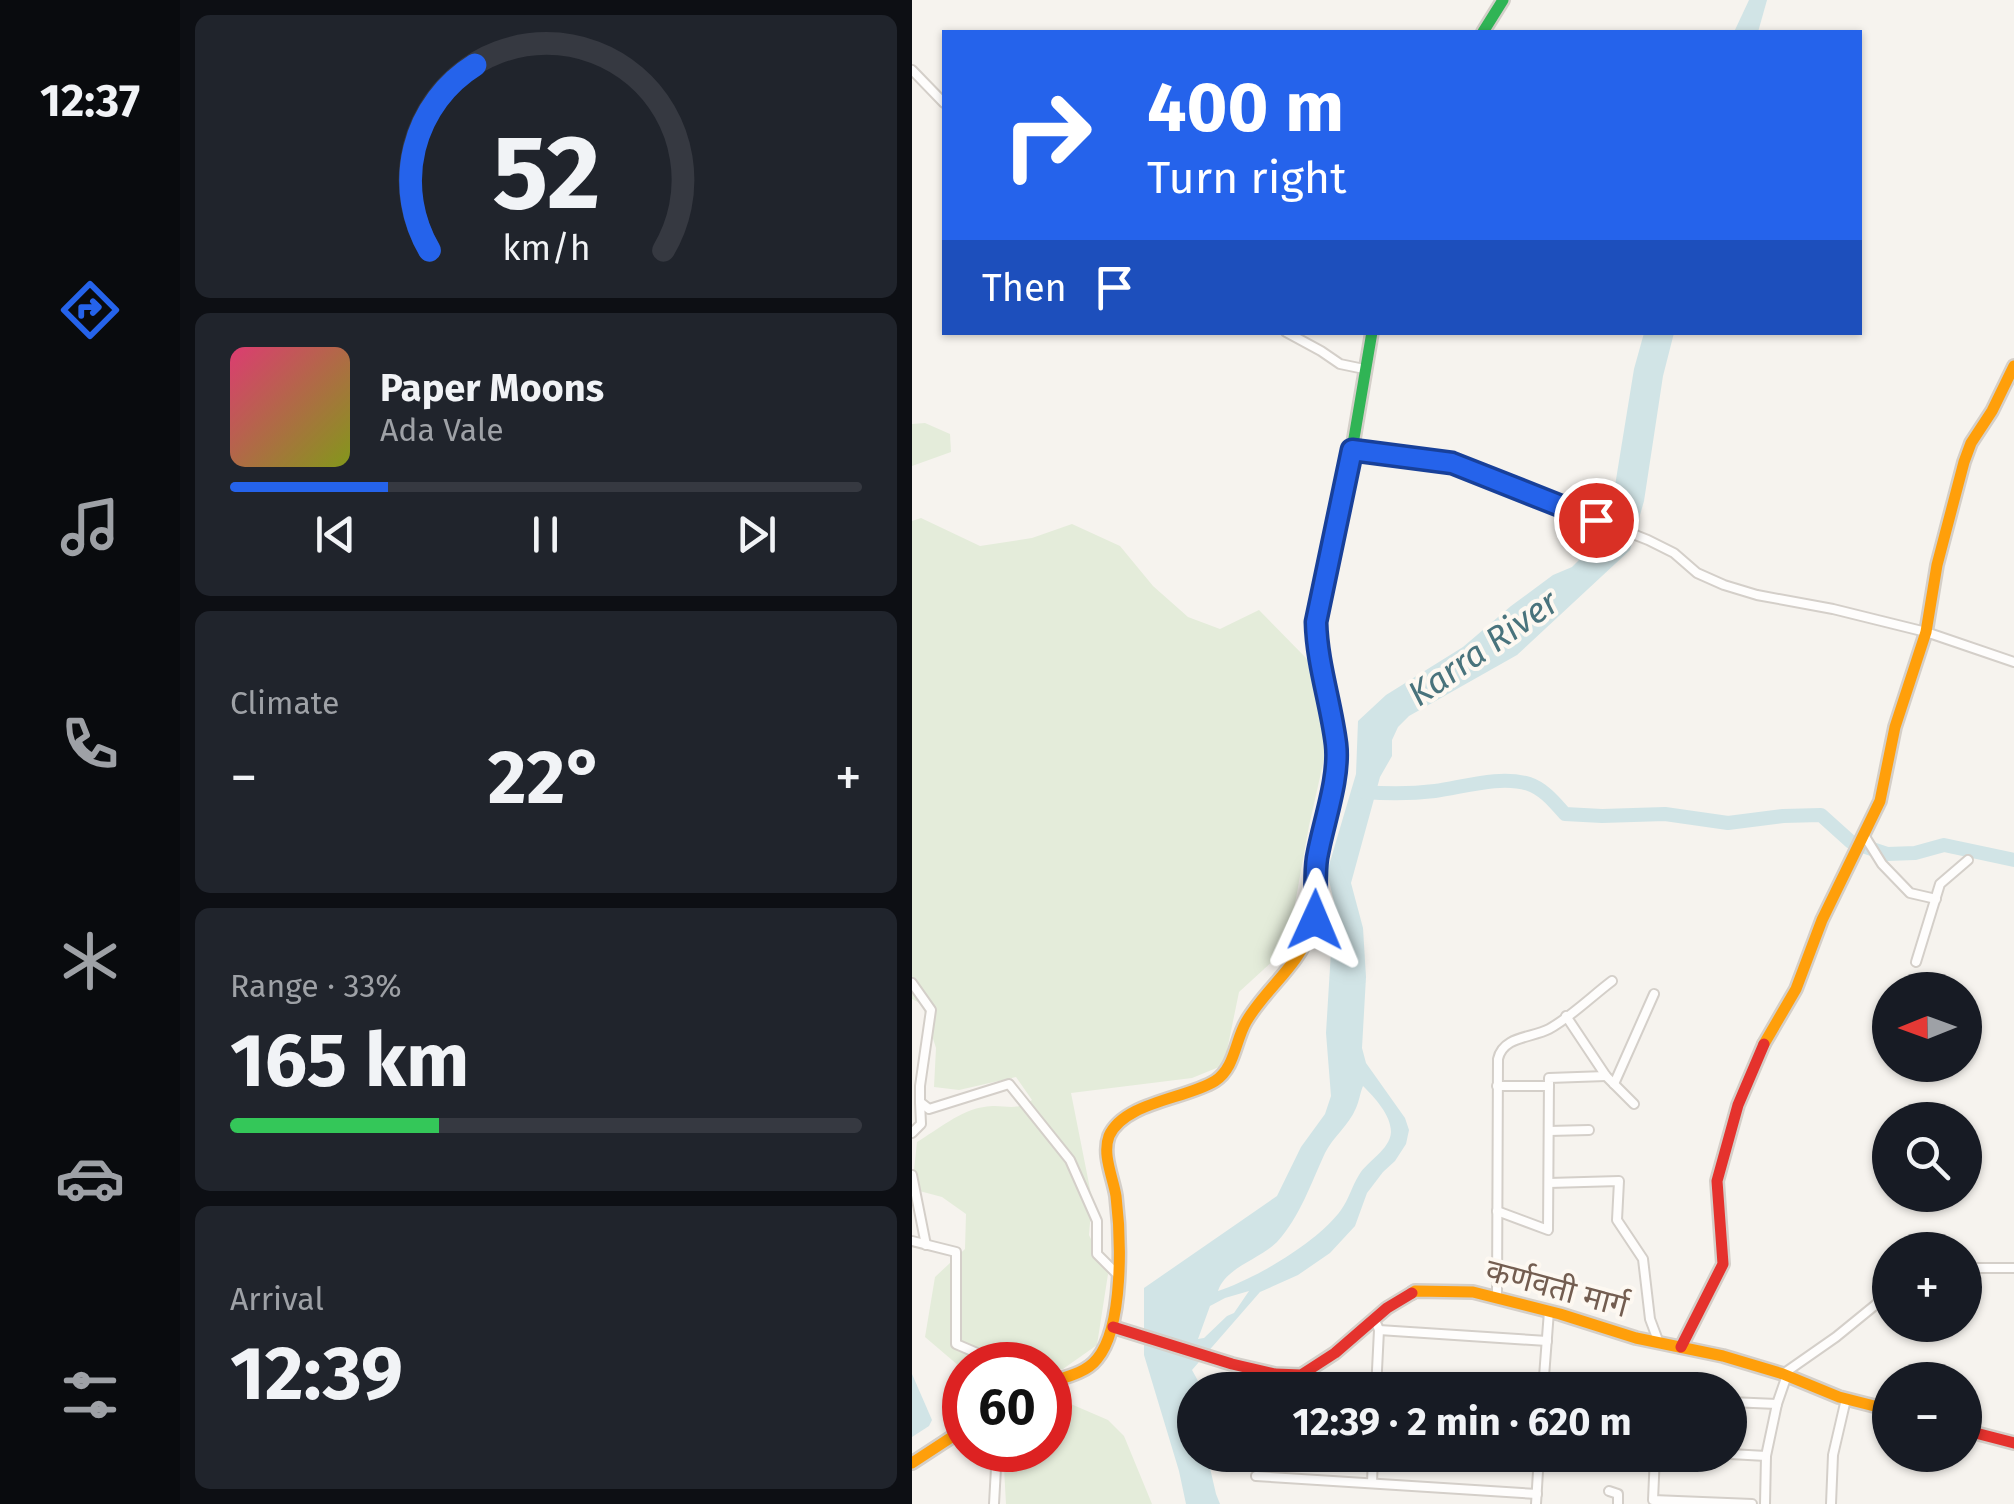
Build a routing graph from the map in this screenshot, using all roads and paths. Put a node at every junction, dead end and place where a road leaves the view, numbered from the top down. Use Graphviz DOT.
graph roads {
  1 [pos="1503,0"];
  2 [pos="1485,30"];
  3 [pos="912,70"];
  4 [pos="942,100"];
  5 [pos="1292,335"];
  6 [pos="1371,335"];
  7 [pos="2014,366"];
  8 [pos="1364,368"];
  9 [pos="1352,450"];
  10 [pos="1926,632"];
  11 [pos="2014,662"];
  12 [pos="1862,836"];
  13 [pos="1968,860"];
  14 [pos="1936,898"];
  15 [pos="1916,962"];
  16 [pos="1612,981"];
  17 [pos="912,983"];
  18 [pos="1654,994"];
  19 [pos="1566,1016"];
  20 [pos="1606,1076"];
  21 [pos="1614,1084"];
  22 [pos="1498,1086"];
  23 [pos="1549,1086"];
  24 [pos="920,1102"];
  25 [pos="1634,1104"];
  26 [pos="1589,1130"];
  27 [pos="1549,1131"];
  28 [pos="912,1133"];
  29 [pos="912,1176"];
  30 [pos="1549,1183"];
  31 [pos="1497,1211"];
  32 [pos="912,1241"];
  33 [pos="926,1244"];
  34 [pos="1982,1268"];
  35 [pos="2014,1268"];
  36 [pos="1118,1276"];
  37 [pos="1497,1298"];
  38 [pos="1872,1308"];
  39 [pos="1549,1311"];
  40 [pos="1377,1324"];
  41 [pos="1113,1327"];
  42 [pos="1547,1341"];
  43 [pos="956,1342"];
  44 [pos="1660,1342"];
  45 [pos="1680,1347"];
  46 [pos="1376,1372"];
  47 [pos="1545,1372"];
  48 [pos="1072,1374"];
  49 [pos="1785,1374"];
  50 [pos="1846,1399"];
  51 [pos="1747,1403"];
  52 [pos="1777,1404"];
  53 [pos="1872,1406"];
  54 [pos="1982,1435"];
  55 [pos="2014,1443"];
  56 [pos="942,1444"];
  57 [pos="1747,1455"];
  58 [pos="1766,1456"];
  59 [pos="912,1464"];
  60 [pos="995,1472"];
  61 [pos="1372,1472"];
  62 [pos="1538,1472"];
  63 [pos="1655,1472"];
  64 [pos="1256,1476"];
  65 [pos="1372,1483"];
  66 [pos="1484,1490"];
  67 [pos="1609,1491"];
  68 [pos="1536,1499"];
  69 [pos="1666,1502"];
  70 [pos="994,1504"];
  71 [pos="1483,1504"];
  72 [pos="1618,1504"];
  73 [pos="1752,1504"];
  74 [pos="1765,1504"];
  75 [pos="1831,1504"];
  1 -- 2 [label="main road"];
  3 -- 4 [label="street"];
  5 -- 8 [label="street"];
  6 -- 8 [label="main road"];
  7 -- 10 [label="main road"];
  8 -- 9 [label="main road"];
  9 -- 10 [label="street"];
  9 -- 36 [label="main road"];
  10 -- 11 [label="street"];
  10 -- 12 [label="main road"];
  12 -- 14 [label="street"];
  12 -- 45 [label="main road"];
  13 -- 14 [label="street"];
  14 -- 15 [label="street"];
  16 -- 19 [label="street"];
  17 -- 24 [label="street"];
  18 -- 21 [label="street"];
  19 -- 20 [label="street"];
  19 -- 22 [label="street"];
  20 -- 21 [label="street"];
  20 -- 23 [label="street"];
  21 -- 25 [label="street"];
  22 -- 23 [label="street"];
  22 -- 31 [label="street"];
  23 -- 27 [label="street"];
  24 -- 28 [label="street"];
  24 -- 36 [label="street"];
  26 -- 27 [label="street"];
  27 -- 30 [label="street"];
  29 -- 33 [label="street"];
  30 -- 31 [label="street"];
  30 -- 44 [label="street"];
  31 -- 37 [label="street"];
  32 -- 33 [label="street"];
  33 -- 43 [label="street"];
  34 -- 35 [label="street"];
  36 -- 41 [label="main road"];
  37 -- 39 [label="main road, कर्णवती मार्ग"];
  37 -- 40 [label="main road, कर्णवती मार्ग"];
  38 -- 49 [label="street"];
  39 -- 42 [label="street"];
  39 -- 44 [label="main road, कर्णवती मार्ग"];
  40 -- 41 [label="main road, कर्णवती मार्ग"];
  40 -- 42 [label="street"];
  40 -- 46 [label="street"];
  41 -- 48 [label="main road"];
  42 -- 47 [label="street"];
  44 -- 45 [label="main road, कर्णवती मार्ग"];
  45 -- 49 [label="main road, कर्णवती मार्ग"];
  49 -- 50 [label="main road, कर्णवती मार्ग"];
  49 -- 52 [label="street"];
  50 -- 53 [label="main road, कर्णवती मार्ग"];
  50 -- 75 [label="street"];
  51 -- 52 [label="street"];
  52 -- 58 [label="street"];
  54 -- 55 [label="main road"];
  56 -- 59 [label="main road"];
  57 -- 58 [label="street"];
  58 -- 74 [label="street"];
  60 -- 70 [label="street"];
  61 -- 65 [label="street"];
  62 -- 68 [label="street"];
  63 -- 69 [label="street"];
  64 -- 65 [label="street"];
  65 -- 66 [label="street"];
  66 -- 68 [label="street"];
  66 -- 71 [label="street"];
  67 -- 72 [label="street"];
  69 -- 73 [label="street"];
}
